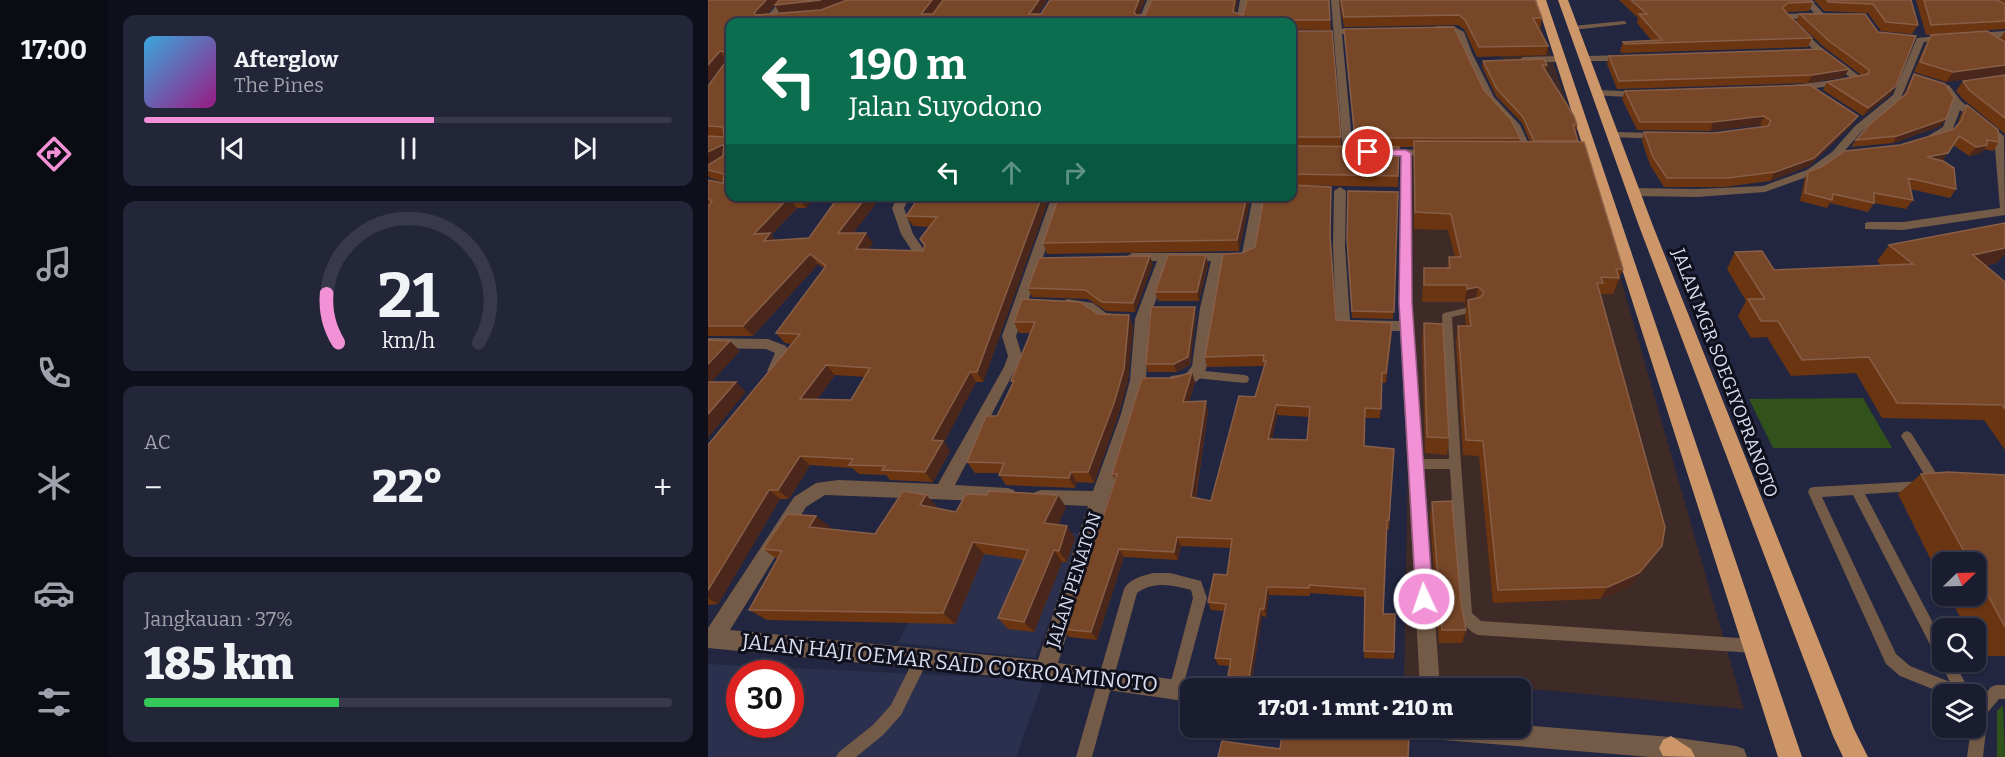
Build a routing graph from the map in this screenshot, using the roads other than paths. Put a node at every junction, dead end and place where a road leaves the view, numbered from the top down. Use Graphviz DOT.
graph roads {
  1 [pos="785,0"];
  2 [pos="1151,0"];
  3 [pos="1245,0"];
  4 [pos="1335,0"];
  5 [pos="1541,0"];
  6 [pos="1563,0"];
  7 [pos="1806,0"];
  8 [pos="1821,15"];
  9 [pos="1832,15"];
  10 [pos="770,18"];
  11 [pos="1144,18"];
  12 [pos="1241,18"];
  13 [pos="1624,23"];
  14 [pos="1573,28"];
  15 [pos="1430,30"];
  16 [pos="1372,31"];
  17 [pos="1337,33"];
  18 [pos="2005,34"];
  19 [pos="1326,35"];
  20 [pos="1983,36"];
  21 [pos="1996,44"];
  22 [pos="1643,58"];
  23 [pos="1560,59"];
  24 [pos="1585,59"];
  25 [pos="1516,60"];
  26 [pos="1958,85"];
  27 [pos="1808,88"];
  28 [pos="1784,89"];
  29 [pos="1597,93"];
  30 [pos="1653,95"];
  31 [pos="1825,99"];
  32 [pos="1958,103"];
  33 [pos="1850,116"];
  34 [pos="1864,124"];
  35 [pos="1612,135"];
  36 [pos="1680,136"];
  37 [pos="1919,142"];
  38 [pos="1406,153"];
  39 [pos="1450,153"];
  40 [pos="1528,153"];
  41 [pos="1340,191"];
  42 [pos="1633,192"];
  43 [pos="902,201"];
  44 [pos="1057,201"];
  45 [pos="1258,201"];
  46 [pos="2005,206"];
  47 [pos="2005,211"];
  48 [pos="1869,226"];
  49 [pos="1165,256"];
  50 [pos="923,257"];
  51 [pos="1121,257"];
  52 [pos="1218,257"];
  53 [pos="1051,304"];
  54 [pos="1474,309"];
  55 [pos="1149,312"];
  56 [pos="1407,326"];
  57 [pos="708,343"];
  58 [pos="1195,374"];
  59 [pos="1244,379"];
  60 [pos="1138,380"];
  61 [pos="767,381"];
  62 [pos="1907,436"];
  63 [pos="1417,464"];
  64 [pos="1455,464"];
  65 [pos="1856,489"];
  66 [pos="943,492"];
  67 [pos="1099,500"];
  68 [pos="1932,634"];
  69 [pos="712,638"];
  70 [pos="1754,646"];
  71 [pos="922,658"];
  72 [pos="1045,671"];
  73 [pos="1107,678"];
  74 [pos="1185,678"];
  75 [pos="1429,678"];
  76 [pos="1937,684"];
  77 [pos="1180,690"];
  78 [pos="2005,692"];
  79 [pos="1986,700"];
  80 [pos="1529,738"];
  81 [pos="1977,738"];
  82 [pos="1677,753"];
  83 [pos="844,757"];
  84 [pos="1084,757"];
  85 [pos="1736,757"];
  86 [pos="1790,757"];
  87 [pos="1856,757"];
  88 [pos="1976,757"];
  1 -- 10 [label="street"];
  2 -- 11 [label="street"];
  3 -- 12 [label="street"];
  4 -- 17 [label="street"];
  5 -- 23 [label="highway"];
  6 -- 14 [label="highway, JALAN MGR SOEGIYOPRANOTO"];
  7 -- 8 [label="street"];
  8 -- 9 [label="street"];
  8 -- 27 [label="street"];
  13 -- 14 [label="lane"];
  14 -- 24 [label="highway, JALAN MGR SOEGIYOPRANOTO"];
  15 -- 40 [label="street"];
  16 -- 17 [label="street"];
  17 -- 19 [label="street"];
  17 -- 38 [label="street"];
  18 -- 20 [label="street"];
  20 -- 21 [label="street"];
  20 -- 34 [label="street"];
  22 -- 24 [label="street"];
  23 -- 25 [label="street"];
  23 -- 70 [label="highway"];
  24 -- 29 [label="highway, JALAN MGR SOEGIYOPRANOTO"];
  26 -- 32 [label="street"];
  27 -- 28 [label="street"];
  27 -- 31 [label="street"];
  29 -- 30 [label="street"];
  29 -- 35 [label="highway, JALAN MGR SOEGIYOPRANOTO"];
  32 -- 37 [label="street"];
  32 -- 46 [label="street"];
  33 -- 34 [label="street"];
  34 -- 42 [label="street"];
  35 -- 36 [label="street"];
  35 -- 42 [label="highway, JALAN MGR SOEGIYOPRANOTO"];
  38 -- 39 [label="street"];
  38 -- 56 [label="street"];
  41 -- 56 [label="street"];
  42 -- 87 [label="highway, JALAN MGR SOEGIYOPRANOTO"];
  43 -- 50 [label="street"];
  44 -- 66 [label="street"];
  45 -- 52 [label="street"];
  47 -- 48 [label="street"];
  49 -- 51 [label="street"];
  49 -- 52 [label="street"];
  49 -- 55 [label="street"];
  52 -- 58 [label="street"];
  53 -- 55 [label="street"];
  54 -- 64 [label="lane"];
  55 -- 60 [label="street"];
  56 -- 63 [label="street"];
  57 -- 61 [label="street"];
  58 -- 59 [label="lane"];
  58 -- 60 [label="street"];
  60 -- 67 [label="street"];
  62 -- 65 [label="lane"];
  63 -- 64 [label="lane"];
  63 -- 75 [label="street"];
  64 -- 70 [label="lane"];
  65 -- 68 [label="lane"];
  65 -- 76 [label="lane"];
  66 -- 67 [label="street, JALAN PENATON"];
  66 -- 69 [label="street, JALAN PENATON"];
  67 -- 72 [label="street, JALAN PENATON"];
  69 -- 71 [label="street, JALAN HAJI OEMAR SAID COKROAMINOTO"];
  70 -- 86 [label="highway"];
  71 -- 72 [label="street, JALAN HAJI OEMAR SAID COKROAMINOTO"];
  71 -- 83 [label="lane"];
  72 -- 73 [label="street, JALAN HAJI OEMAR SAID COKROAMINOTO"];
  73 -- 74 [label="lane"];
  73 -- 77 [label="street, JALAN HAJI OEMAR SAID COKROAMINOTO"];
  73 -- 84 [label="lane"];
  78 -- 79 [label="lane"];
  80 -- 82 [label="street"];
  81 -- 88 [label="lane"];
  82 -- 85 [label="street"];
}
